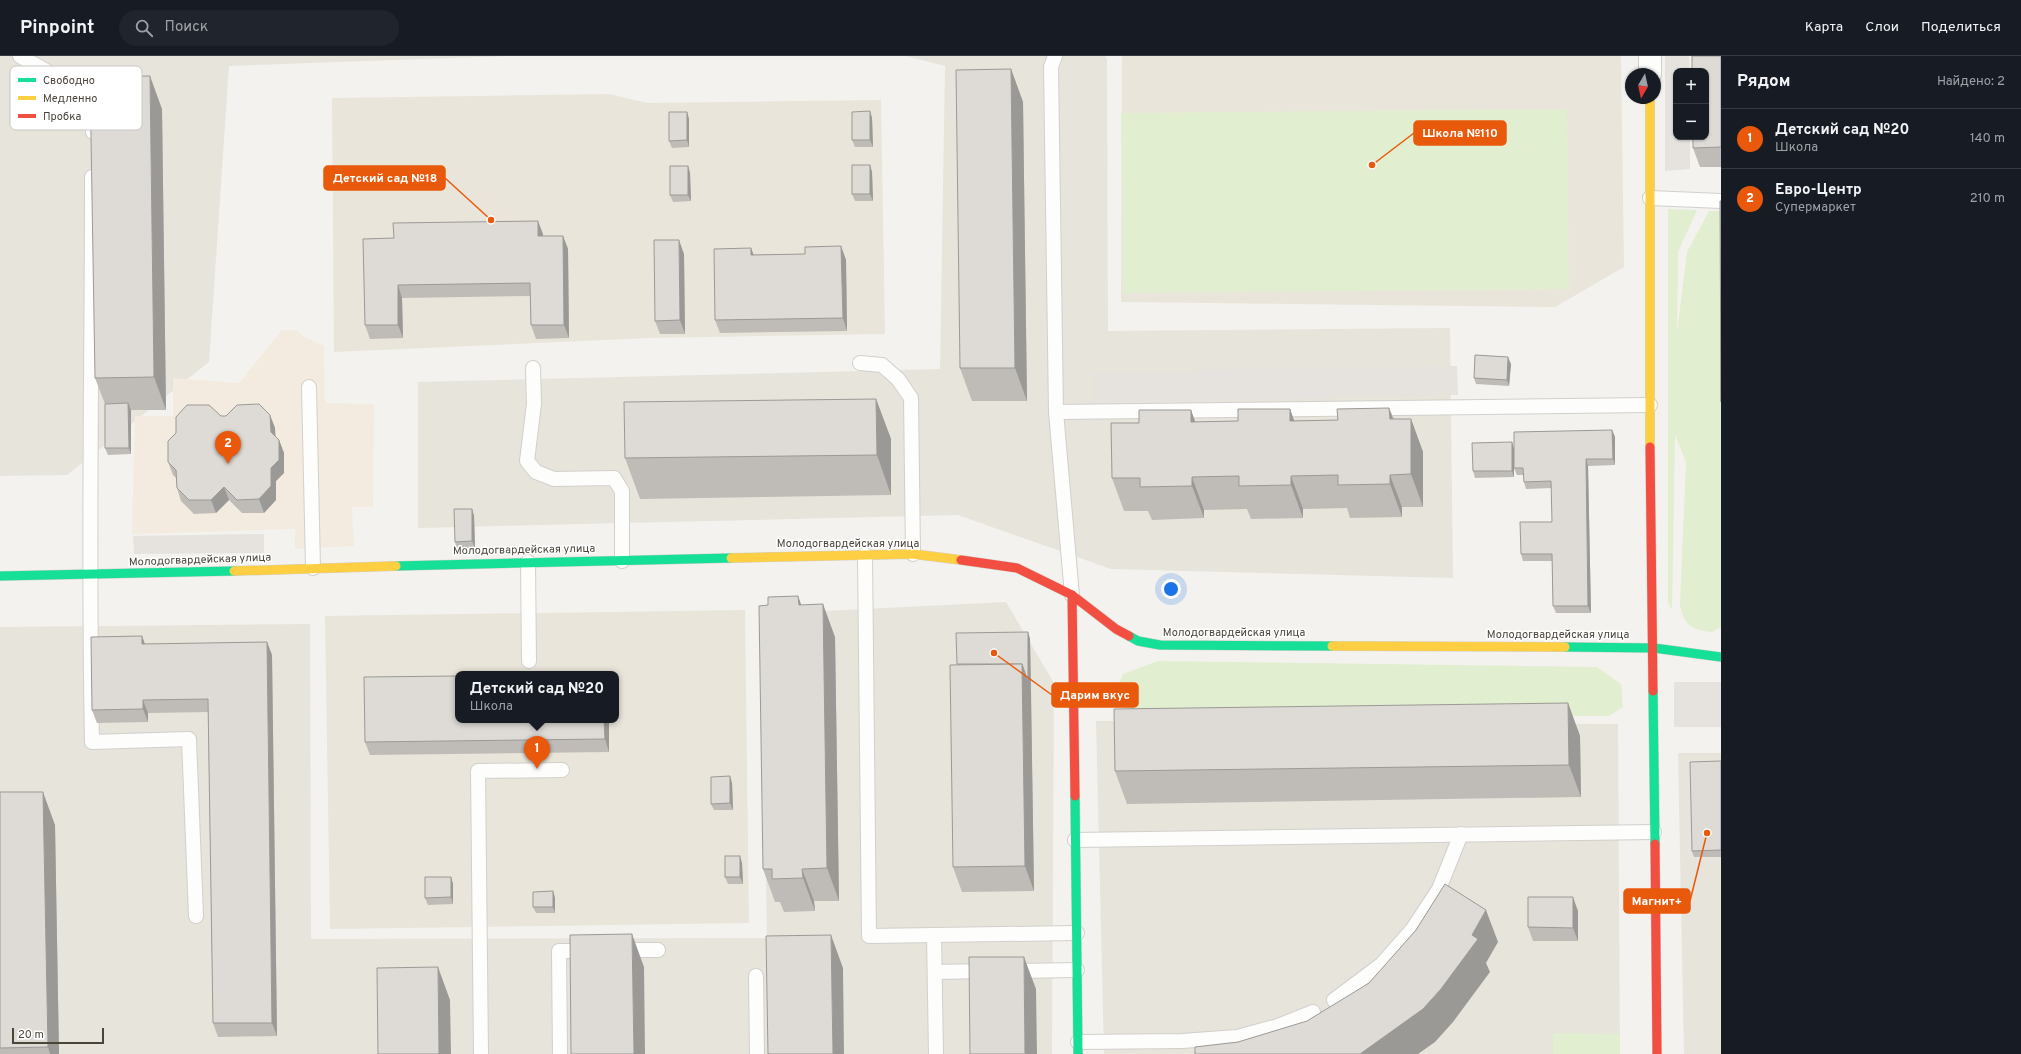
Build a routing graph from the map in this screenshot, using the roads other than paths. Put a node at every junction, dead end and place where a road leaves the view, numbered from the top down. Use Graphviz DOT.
graph roads {
  1 [pos="20,56"];
  2 [pos="1055,56"];
  3 [pos="1650,56"];
  4 [pos="36,66"];
  5 [pos="1650,68"];
  6 [pos="1650,104"];
  7 [pos="93,130"];
  8 [pos="92,143"];
  9 [pos="92,167"];
  10 [pos="1650,198"];
  11 [pos="1721,201"];
  12 [pos="860,363"];
  13 [pos="533,368"];
  14 [pos="309,387"];
  15 [pos="1650,405"];
  16 [pos="1056,412"];
  17 [pos="913,554"];
  18 [pos="864,555"];
  19 [pos="622,560"];
  20 [pos="528,562"];
  21 [pos="313,568"];
  22 [pos="89,575"];
  23 [pos="0,576"];
  24 [pos="1072,596"];
  25 [pos="1654,648"];
  26 [pos="1721,657"];
  27 [pos="529,661"];
  28 [pos="562,770"];
  29 [pos="1654,832"];
  30 [pos="1460,834"];
  31 [pos="1075,840"];
  32 [pos="196,916"];
  33 [pos="1076,933"];
  34 [pos="934,935"];
  35 [pos="658,950"];
  36 [pos="1077,970"];
  37 [pos="934,972"];
  38 [pos="756,976"];
  39 [pos="1334,1000"];
  40 [pos="1313,1012"];
  41 [pos="1078,1048"];
  42 [pos="481,1054"];
  43 [pos="560,1054"];
  44 [pos="757,1054"];
  45 [pos="936,1054"];
  46 [pos="1657,1054"];
  1 -- 4 [label="lane"];
  2 -- 16 [label="lane"];
  3 -- 5 [label="street"];
  6 -- 10 [label="street"];
  7 -- 8 [label="lane"];
  9 -- 22 [label="lane"];
  10 -- 11 [label="lane"];
  10 -- 15 [label="street"];
  12 -- 17 [label="lane"];
  13 -- 19 [label="lane"];
  14 -- 21 [label="lane"];
  15 -- 16 [label="lane"];
  15 -- 25 [label="street"];
  16 -- 24 [label="lane"];
  17 -- 18 [label="street, Молодогвардейская улица"];
  17 -- 24 [label="street, Молодогвардейская улица"];
  18 -- 19 [label="street, Молодогвардейская улица"];
  18 -- 34 [label="lane"];
  19 -- 20 [label="street, Молодогвардейская улица"];
  20 -- 21 [label="street, Молодогвардейская улица"];
  20 -- 27 [label="lane"];
  21 -- 22 [label="street, Молодогвардейская улица"];
  22 -- 23 [label="street, Молодогвардейская улица"];
  22 -- 32 [label="lane"];
  24 -- 25 [label="street, Молодогвардейская улица"];
  24 -- 31 [label="street"];
  25 -- 26 [label="street, Молодогвардейская улица"];
  25 -- 29 [label="street"];
  28 -- 42 [label="lane"];
  29 -- 30 [label="lane"];
  29 -- 46 [label="street"];
  30 -- 31 [label="lane"];
  30 -- 39 [label="lane"];
  31 -- 33 [label="street"];
  33 -- 34 [label="lane"];
  33 -- 36 [label="street"];
  34 -- 37 [label="lane"];
  35 -- 43 [label="lane"];
  36 -- 37 [label="lane"];
  36 -- 41 [label="street"];
  37 -- 45 [label="lane"];
  38 -- 44 [label="lane"];
  40 -- 41 [label="lane"];
}
